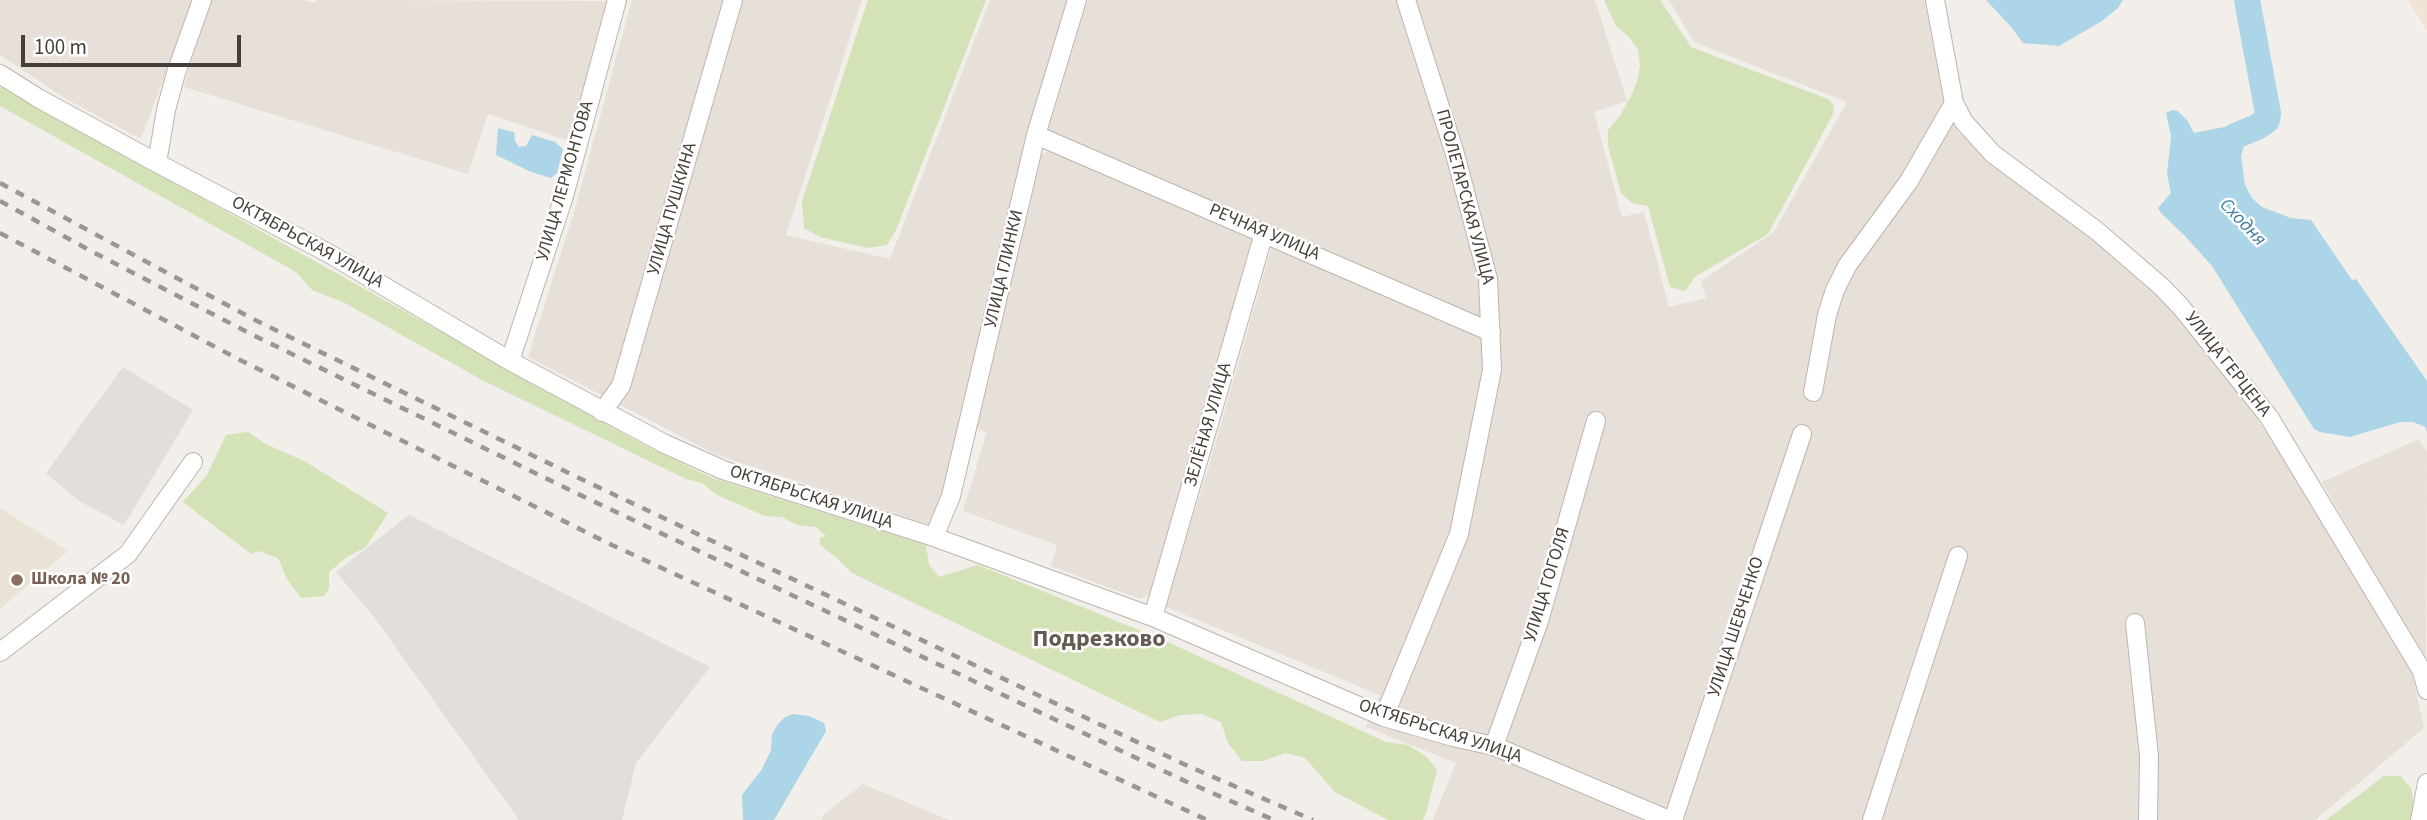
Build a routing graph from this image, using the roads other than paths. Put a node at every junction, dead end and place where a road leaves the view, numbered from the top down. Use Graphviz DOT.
graph roads {
  1 [pos="202,0"];
  2 [pos="617,0"];
  3 [pos="733,0"];
  4 [pos="1077,0"];
  5 [pos="1406,0"];
  6 [pos="1936,0"];
  7 [pos="0,74"];
  8 [pos="1954,103"];
  9 [pos="1036,135"];
  10 [pos="157,163"];
  11 [pos="1264,233"];
  12 [pos="1490,332"];
  13 [pos="510,361"];
  14 [pos="1813,392"];
  15 [pos="602,412"];
  16 [pos="1596,421"];
  17 [pos="1802,434"];
  18 [pos="193,462"];
  19 [pos="934,537"];
  20 [pos="1958,556"];
  21 [pos="1153,617"];
  22 [pos="2135,623"];
  23 [pos="0,652"];
  24 [pos="2427,690"];
  25 [pos="1384,717"];
  26 [pos="1494,746"];
  27 [pos="2427,783"];
  28 [pos="1671,820"];
  29 [pos="1872,820"];
  30 [pos="2148,820"];
  31 [pos="2420,820"];
  1 -- 10 [label="street"];
  2 -- 13 [label="street, УЛИЦА ЛЕРМОНТОВА"];
  3 -- 15 [label="street, УЛИЦА ПУШКИНА"];
  4 -- 9 [label="street, УЛИЦА ГЛИНКИ"];
  5 -- 12 [label="street, ПРОЛЕТАРСКАЯ УЛИЦА"];
  6 -- 8 [label="street"];
  7 -- 10 [label="street, ОКТЯБРЬСКАЯ УЛИЦА"];
  8 -- 14 [label="street"];
  8 -- 24 [label="street, УЛИЦА ГЕРЦЕНА"];
  9 -- 11 [label="street, РЕЧНАЯ УЛИЦА"];
  9 -- 19 [label="street, УЛИЦА ГЛИНКИ"];
  10 -- 13 [label="street, ОКТЯБРЬСКАЯ УЛИЦА"];
  11 -- 12 [label="street, РЕЧНАЯ УЛИЦА"];
  11 -- 21 [label="street, ЗЕЛЁНАЯ УЛИЦА"];
  12 -- 25 [label="street, ПРОЛЕТАРСКАЯ УЛИЦА"];
  13 -- 15 [label="street, ОКТЯБРЬСКАЯ УЛИЦА"];
  15 -- 19 [label="street, ОКТЯБРЬСКАЯ УЛИЦА"];
  16 -- 26 [label="street, УЛИЦА ГОГОЛЯ"];
  17 -- 28 [label="street, УЛИЦА ШЕВЧЕНКО"];
  18 -- 23 [label="street"];
  19 -- 21 [label="street, ОКТЯБРЬСКАЯ УЛИЦА"];
  20 -- 29 [label="street"];
  21 -- 25 [label="street, ОКТЯБРЬСКАЯ УЛИЦА"];
  22 -- 30 [label="street"];
  25 -- 26 [label="street, ОКТЯБРЬСКАЯ УЛИЦА"];
  26 -- 28 [label="street, ОКТЯБРЬСКАЯ УЛИЦА"];
  27 -- 31 [label="street"];
}
